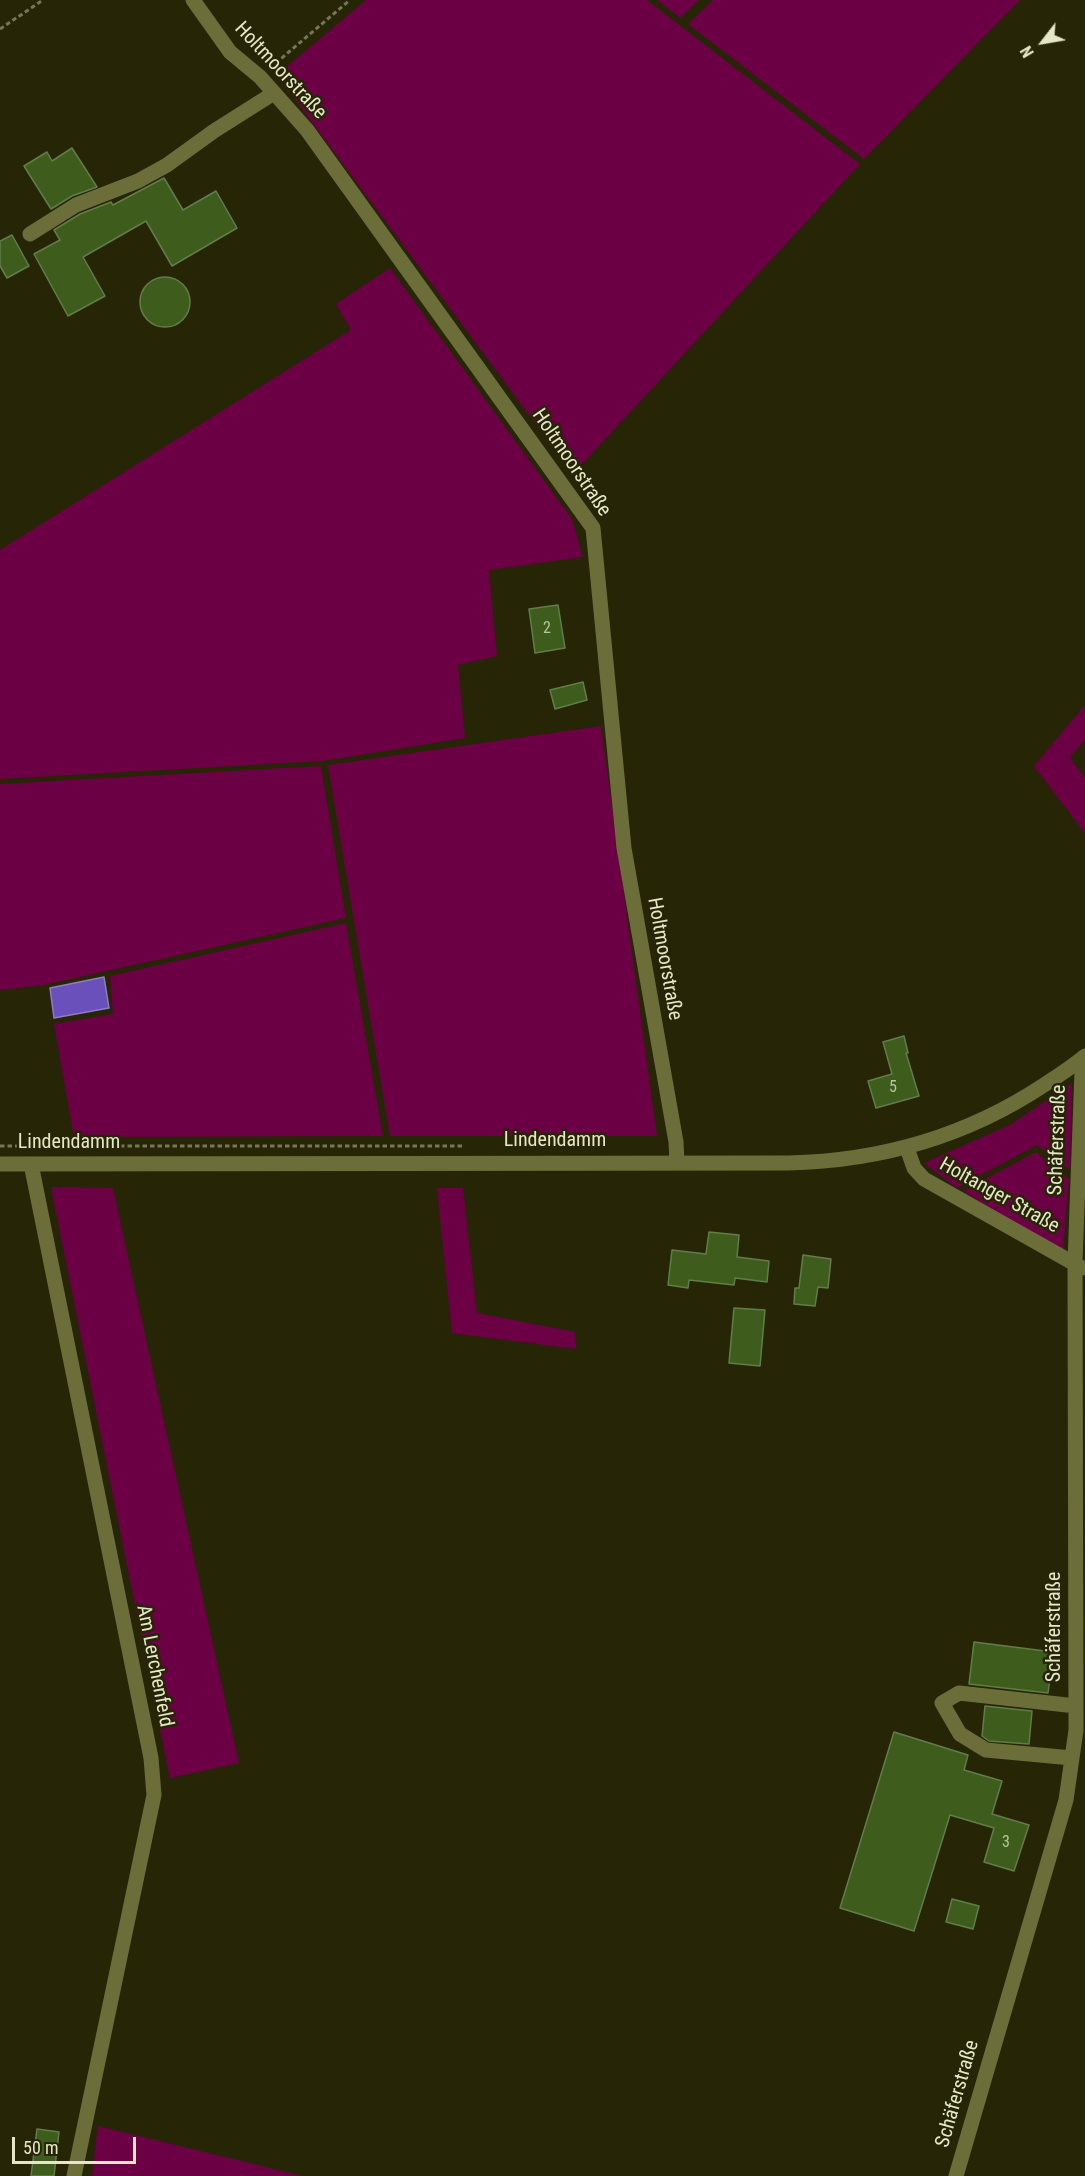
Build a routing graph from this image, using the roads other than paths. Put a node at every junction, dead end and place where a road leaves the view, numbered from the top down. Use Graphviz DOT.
graph roads {
  1 [pos="193,0"];
  2 [pos="274,93"];
  3 [pos="30,234"];
  4 [pos="1081,1059"];
  5 [pos="906,1148"];
  6 [pos="677,1162"];
  7 [pos="0,1164"];
  8 [pos="32,1164"];
  9 [pos="1080,1266"];
  10 [pos="1076,1706"];
  11 [pos="1072,1758"];
  12 [pos="75,2176"];
  13 [pos="956,2176"];
  1 -- 2 [label="street, Holtmoorstraße"];
  2 -- 3 [label="street"];
  2 -- 6 [label="street, Holtmoorstraße"];
  4 -- 5 [label="street, Lindendamm"];
  4 -- 9 [label="street, Schäferstraße"];
  5 -- 6 [label="street, Lindendamm"];
  5 -- 9 [label="street, Holtanger Straße"];
  6 -- 8 [label="street, Lindendamm"];
  7 -- 8 [label="street, Lindendamm"];
  8 -- 12 [label="street, Am Lerchenfeld"];
  9 -- 10 [label="street, Schäferstraße"];
  10 -- 11 [label="street, Schäferstraße"];
  10 -- 11 [label="street"];
  11 -- 13 [label="street, Schäferstraße"];
}
